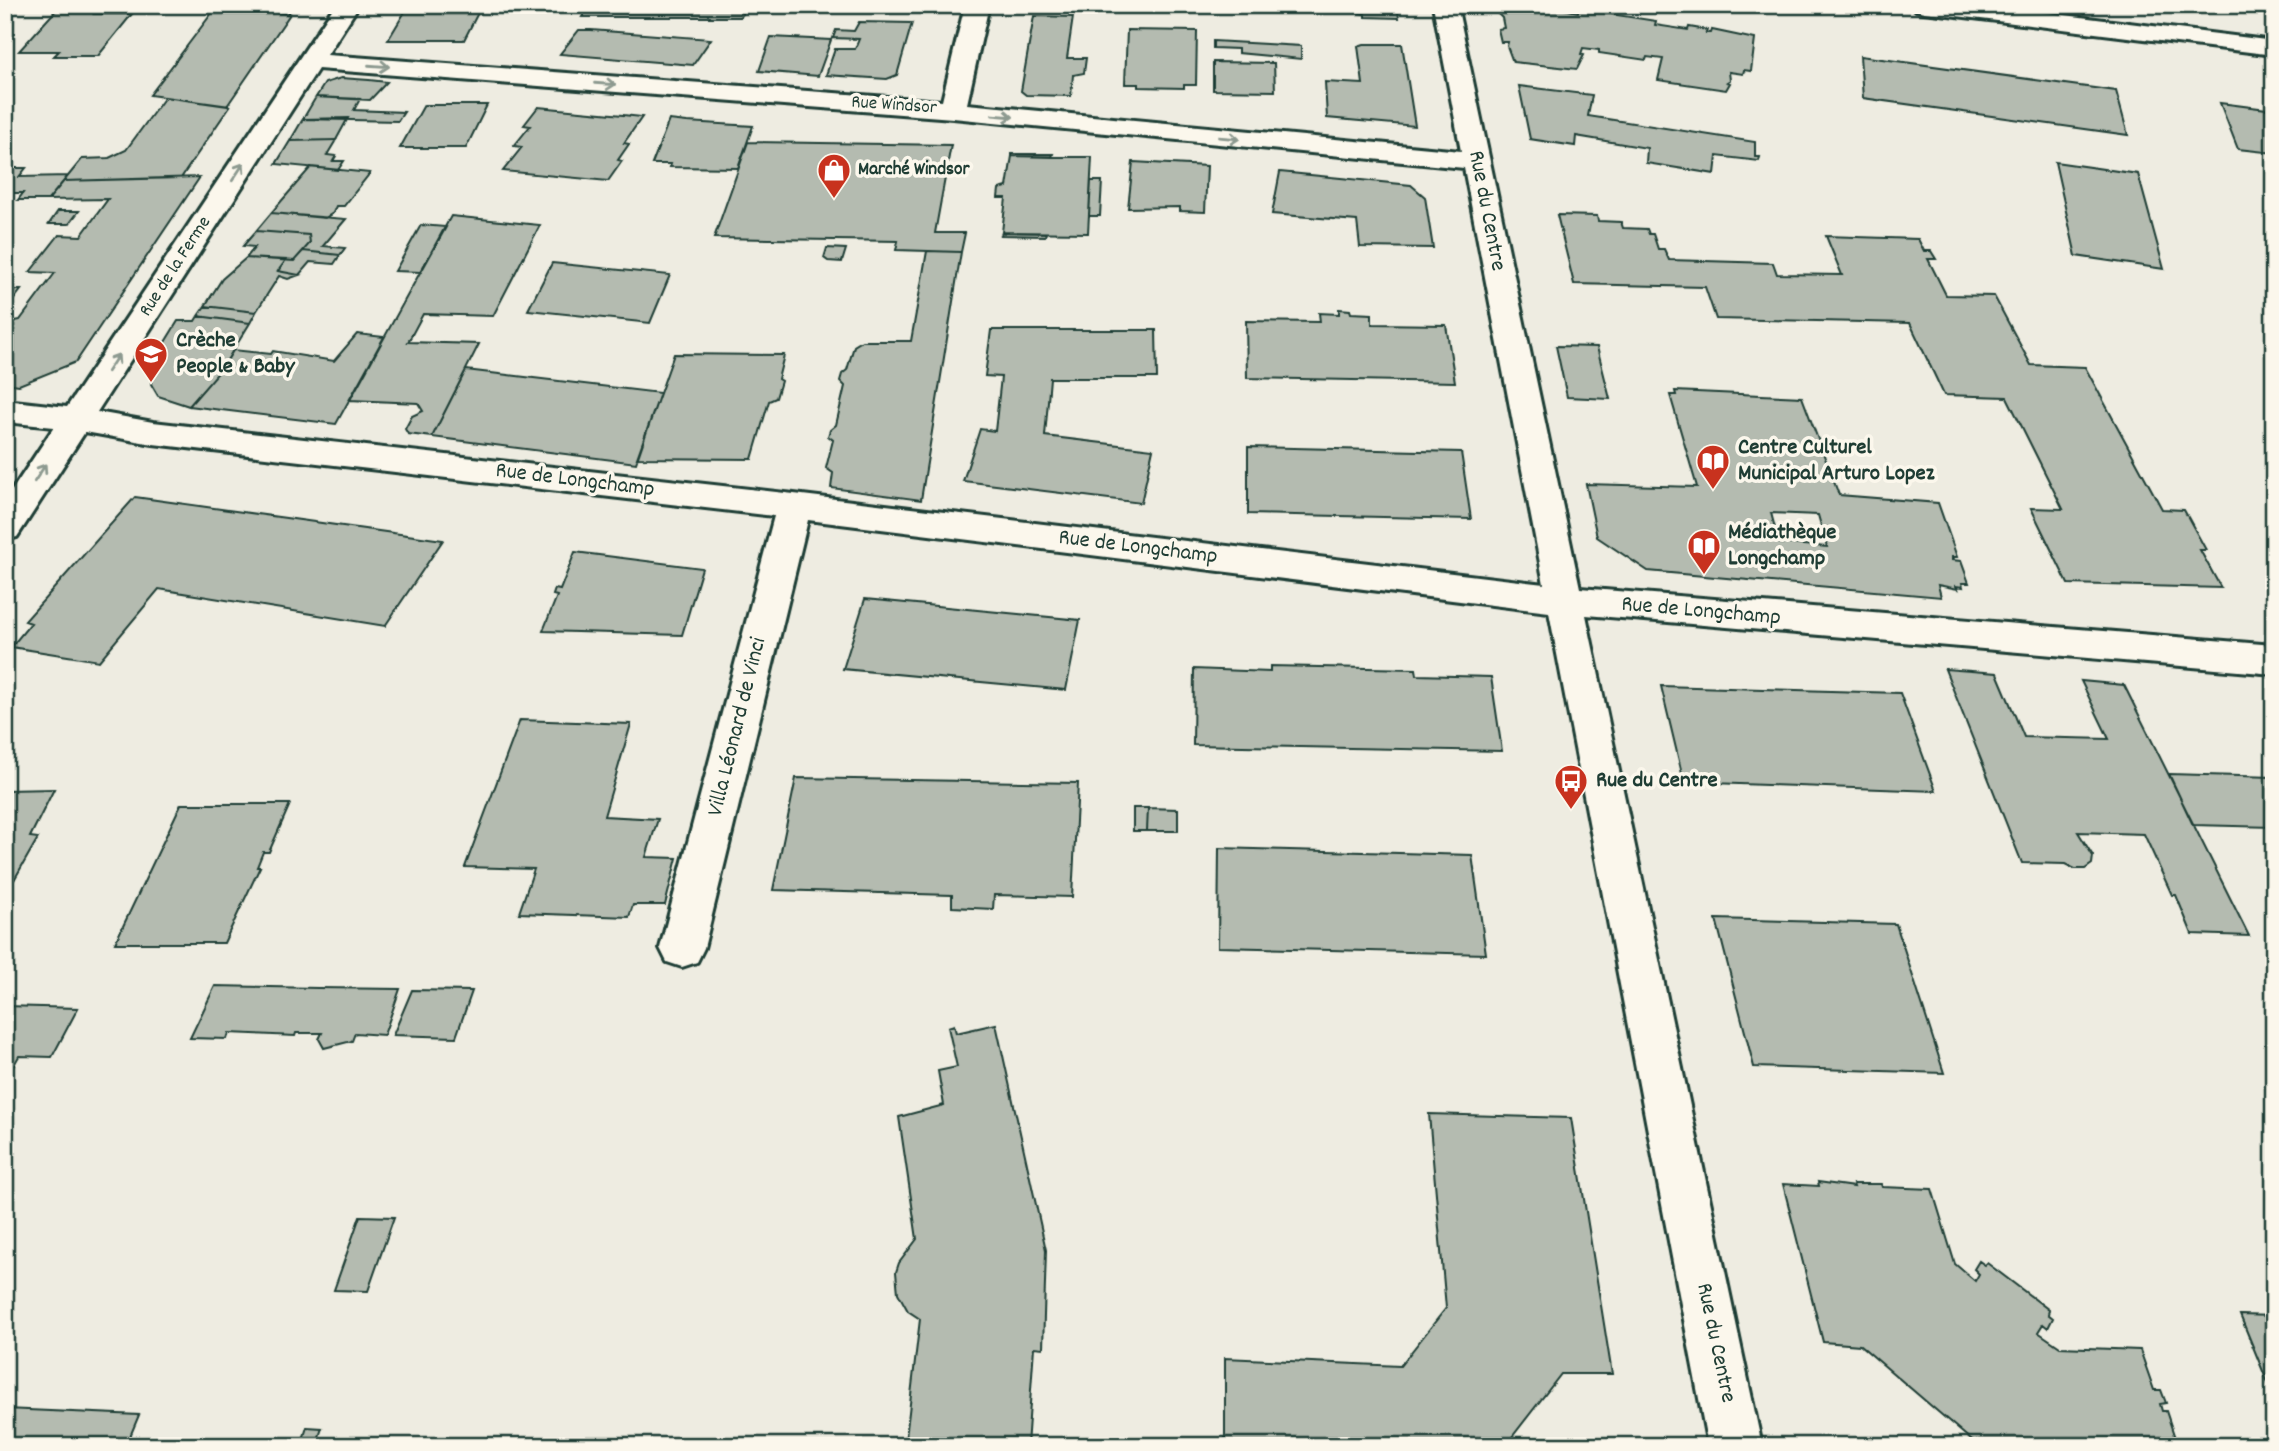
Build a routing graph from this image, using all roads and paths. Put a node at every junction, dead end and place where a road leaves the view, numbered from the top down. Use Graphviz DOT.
graph roads {
  1 [pos="346,5"];
  2 [pos="976,5"];
  3 [pos="1445,5"];
  4 [pos="1924,5"];
  5 [pos="2274,48"];
  6 [pos="310,61"];
  7 [pos="953,110"];
  8 [pos="1476,161"];
  9 [pos="5,411"];
  10 [pos="75,419"];
  11 [pos="794,506"];
  12 [pos="5,528"];
  13 [pos="1564,600"];
  14 [pos="2274,660"];
  15 [pos="682,948"];
  16 [pos="1735,1446"];
  1 -- 6 [label="street, Rue de la Ferme"];
  2 -- 7 [label="street"];
  3 -- 8 [label="street, Rue du Centre"];
  4 -- 5 [label="street"];
  6 -- 7 [label="street, Rue Windsor, one-way"];
  10 -- 6 [label="street, Rue de la Ferme, one-way"];
  7 -- 8 [label="street, Rue Windsor, one-way"];
  8 -- 13 [label="street, Rue du Centre"];
  9 -- 10 [label="street, Rue de Longchamp"];
  10 -- 11 [label="street, Rue de Longchamp"];
  12 -- 10 [label="street, Rue de la Ferme, one-way"];
  11 -- 13 [label="street, Rue de Longchamp"];
  11 -- 15 [label="street, Villa Léonard de Vinci"];
  13 -- 14 [label="street, Rue de Longchamp"];
  13 -- 16 [label="street, Rue du Centre"];
}
